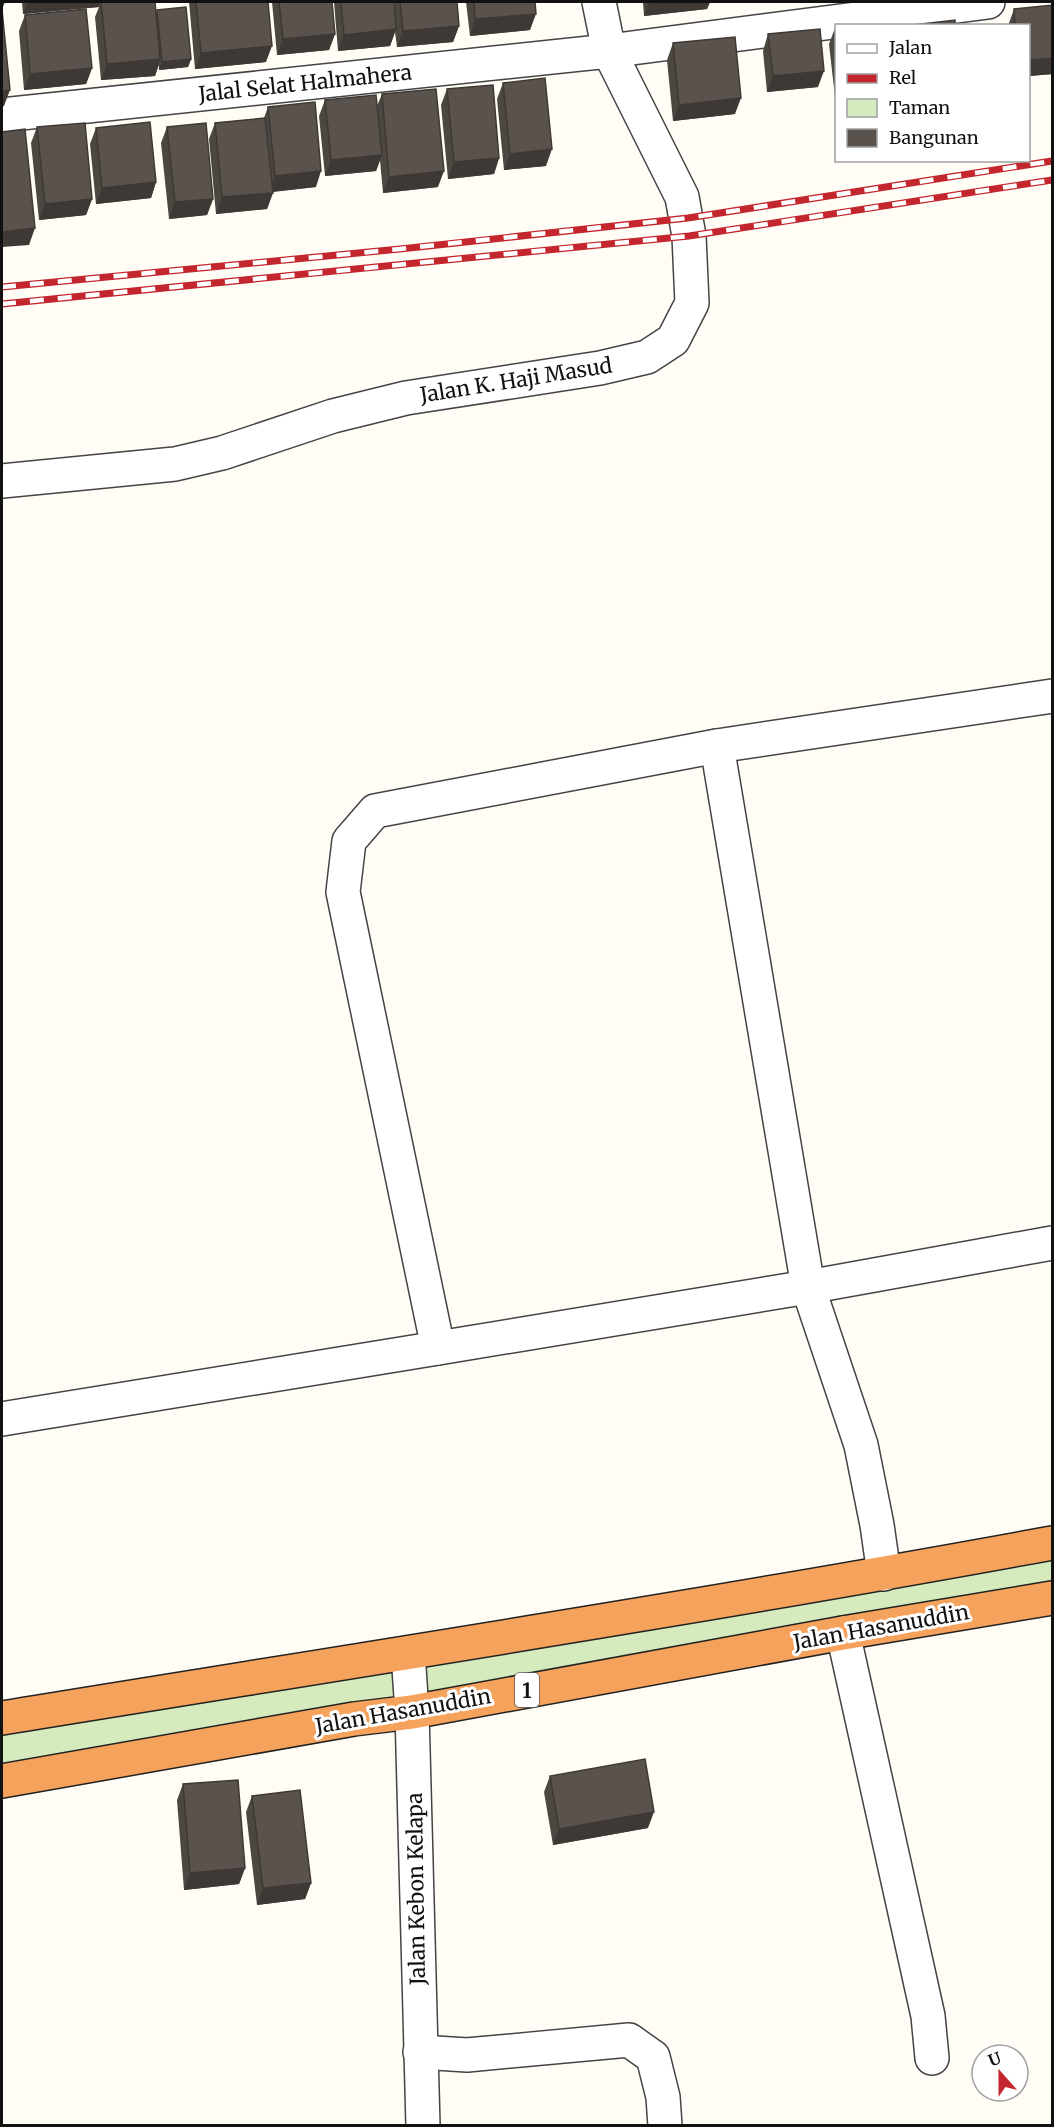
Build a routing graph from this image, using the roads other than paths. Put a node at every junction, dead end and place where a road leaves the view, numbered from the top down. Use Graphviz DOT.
graph roads {
  1 [pos="599,2"];
  2 [pos="988,2"];
  3 [pos="609,51"];
  4 [pos="2,115"];
  5 [pos="2,481"];
  6 [pos="1053,696"];
  7 [pos="717,746"];
  8 [pos="1053,1243"];
  9 [pos="808,1287"];
  10 [pos="438,1348"];
  11 [pos="2,1419"];
  12 [pos="1053,1543"];
  13 [pos="884,1574"];
  14 [pos="1053,1598"];
  15 [pos="843,1633"];
  16 [pos="408,1653"];
  17 [pos="412,1712"];
  18 [pos="2,1718"];
  19 [pos="2,1781"];
  20 [pos="420,2052"];
  21 [pos="932,2058"];
  22 [pos="423,2126"];
  23 [pos="665,2126"];
  1 -- 3 [label="street, Jalan K. Haji Masud"];
  2 -- 3 [label="street, Jalal Selat Halmahera"];
  3 -- 4 [label="street, Jalal Selat Halmahera"];
  3 -- 5 [label="street, Jalan K. Haji Masud"];
  6 -- 7 [label="street"];
  7 -- 9 [label="street"];
  7 -- 10 [label="street"];
  8 -- 9 [label="street"];
  9 -- 10 [label="street"];
  9 -- 13 [label="street"];
  10 -- 11 [label="street"];
  12 -- 13 [label="highway"];
  13 -- 16 [label="highway"];
  14 -- 15 [label="highway, Jalan Hasanuddin / 1"];
  15 -- 17 [label="highway, Jalan Hasanuddin / 1"];
  15 -- 21 [label="street"];
  16 -- 17 [label="street, Jalan Kebon Kelapa"];
  16 -- 18 [label="highway"];
  17 -- 19 [label="highway, Jalan Hasanuddin / 1"];
  17 -- 20 [label="street, Jalan Kebon Kelapa"];
  20 -- 22 [label="street, Jalan Kebon Kelapa"];
  20 -- 23 [label="street"];
}
